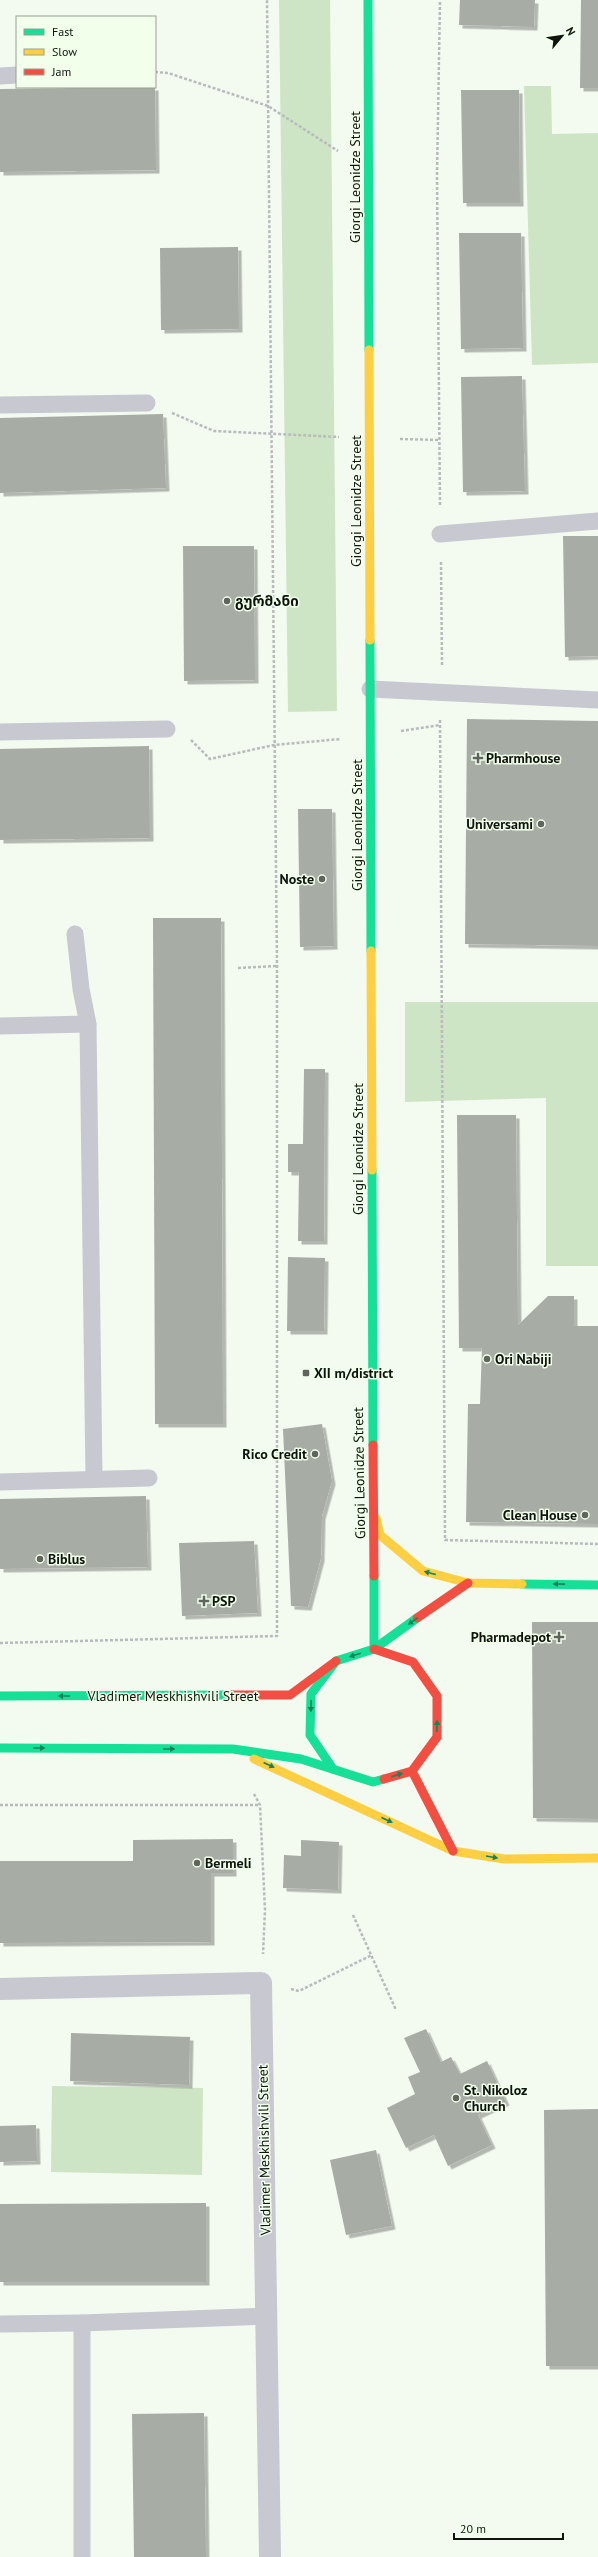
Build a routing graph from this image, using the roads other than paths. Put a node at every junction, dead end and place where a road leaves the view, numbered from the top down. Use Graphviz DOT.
graph roads {
  1 [pos="368,0"];
  2 [pos="16,75"];
  3 [pos="0,76"];
  4 [pos="147,403"];
  5 [pos="0,405"];
  6 [pos="598,521"];
  7 [pos="440,534"];
  8 [pos="370,689"];
  9 [pos="598,700"];
  10 [pos="167,729"];
  11 [pos="0,732"];
  12 [pos="74,934"];
  13 [pos="88,1024"];
  14 [pos="0,1026"];
  15 [pos="94,1478"];
  16 [pos="149,1478"];
  17 [pos="0,1482"];
  18 [pos="373,1503"];
  19 [pos="468,1583"];
  20 [pos="598,1585"];
  21 [pos="374,1649"];
  22 [pos="336,1661"];
  23 [pos="0,1696"];
  24 [pos="0,1748"];
  25 [pos="233,1749"];
  26 [pos="333,1769"];
  27 [pos="412,1771"];
  28 [pos="453,1851"];
  29 [pos="598,1858"];
  30 [pos="0,1989"];
  31 [pos="267,2316"];
  32 [pos="82,2322"];
  33 [pos="0,2324"];
  34 [pos="82,2557"];
  35 [pos="270,2557"];
  1 -- 8 [label="street, Giorgi Leonidze Street"];
  2 -- 3 [label="lane"];
  4 -- 5 [label="lane"];
  6 -- 7 [label="lane"];
  8 -- 9 [label="lane"];
  8 -- 18 [label="street, Giorgi Leonidze Street"];
  10 -- 11 [label="lane"];
  12 -- 13 [label="lane"];
  13 -- 14 [label="lane"];
  13 -- 15 [label="lane"];
  15 -- 16 [label="lane"];
  15 -- 17 [label="lane"];
  19 -- 18 [label="street, one-way"];
  18 -- 21 [label="street, Giorgi Leonidze Street"];
  20 -- 19 [label="street, one-way"];
  19 -- 21 [label="street, one-way"];
  21 -- 22 [label="street, one-way"];
  27 -- 21 [label="street, one-way"];
  22 -- 23 [label="street, Vladimer Meskhishvili Street, one-way"];
  22 -- 26 [label="street, one-way"];
  24 -- 25 [label="street, one-way"];
  25 -- 26 [label="street"];
  25 -- 28 [label="street, one-way"];
  26 -- 27 [label="street, one-way"];
  27 -- 28 [label="street"];
  28 -- 29 [label="street, one-way"];
  30 -- 31 [label="street, Vladimer Meskhishvili Street"];
  31 -- 32 [label="lane"];
  31 -- 35 [label="street, Vladimer Meskhishvili Street"];
  32 -- 33 [label="lane"];
  32 -- 34 [label="lane"];
}
